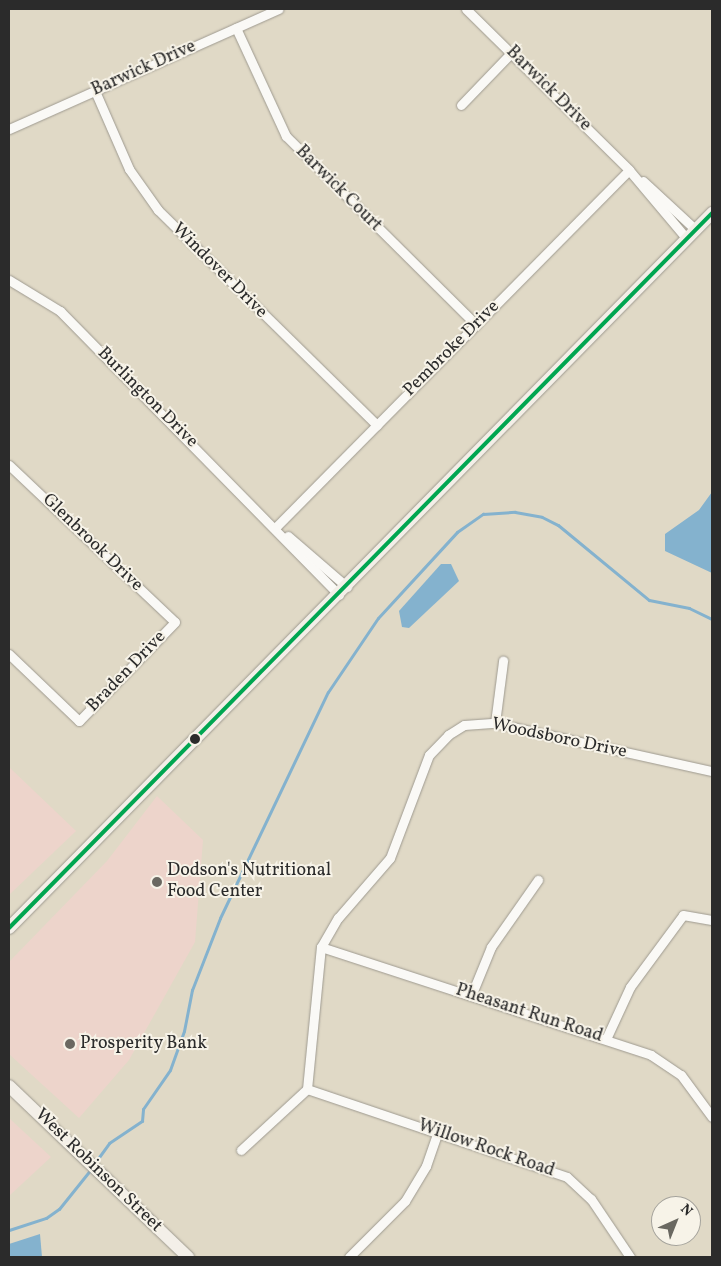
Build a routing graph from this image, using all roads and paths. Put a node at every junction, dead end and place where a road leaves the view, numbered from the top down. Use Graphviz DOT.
graph roads {
  1 [pos="280,9"];
  2 [pos="466,9"];
  3 [pos="236,28"];
  4 [pos="511,53"];
  5 [pos="95,91"];
  6 [pos="461,105"];
  7 [pos="9,129"];
  8 [pos="629,170"];
  9 [pos="712,213"];
  10 [pos="696,230"];
  11 [pos="687,239"];
  12 [pos="9,280"];
  13 [pos="476,325"];
  14 [pos="377,425"];
  15 [pos="9,465"];
  16 [pos="276,527"];
  17 [pos="343,591"];
  18 [pos="174,622"];
  19 [pos="9,654"];
  20 [pos="503,661"];
  21 [pos="495,723"];
  22 [pos="712,771"];
  23 [pos="538,880"];
  24 [pos="712,920"];
  25 [pos="9,928"];
  26 [pos="321,947"];
  27 [pos="471,996"];
  28 [pos="606,1039"];
  29 [pos="9,1086"];
  30 [pos="307,1089"];
  31 [pos="712,1117"];
  32 [pos="438,1132"];
  33 [pos="241,1150"];
  34 [pos="188,1257"];
  35 [pos="349,1257"];
  36 [pos="630,1257"];
  1 -- 3 [label="street, Barwick Drive"];
  2 -- 4 [label="street, Barwick Drive"];
  3 -- 5 [label="street, Barwick Drive"];
  3 -- 13 [label="street, Barwick Court"];
  4 -- 6 [label="street"];
  4 -- 8 [label="street, Barwick Drive"];
  5 -- 7 [label="street, Barwick Drive"];
  5 -- 14 [label="street, Windover Drive"];
  8 -- 10 [label="street, Barwick Drive"];
  8 -- 11 [label="street, Barwick Drive"];
  8 -- 13 [label="street, Pembroke Drive"];
  9 -- 10 [label="main road"];
  10 -- 11 [label="main road"];
  11 -- 17 [label="main road"];
  12 -- 16 [label="street, Burlington Drive"];
  13 -- 14 [label="street, Pembroke Drive"];
  14 -- 16 [label="street, Pembroke Drive"];
  15 -- 18 [label="street, Glenbrook Drive"];
  16 -- 17 [label="street, Burlington Drive"];
  17 -- 25 [label="main road"];
  18 -- 19 [label="street, Braden Drive"];
  20 -- 21 [label="street"];
  21 -- 22 [label="street, Woodsboro Drive"];
  21 -- 26 [label="street, Woodsboro Drive"];
  23 -- 27 [label="street"];
  24 -- 28 [label="street"];
  26 -- 27 [label="street, Pheasant Run Road"];
  26 -- 30 [label="street"];
  27 -- 28 [label="street, Pheasant Run Road"];
  28 -- 31 [label="street, Pheasant Run Road"];
  29 -- 34 [label="main road, West Robinson Street"];
  30 -- 32 [label="street, Willow Rock Road"];
  30 -- 33 [label="street"];
  32 -- 35 [label="street"];
  32 -- 36 [label="street, Willow Rock Road"];
}
